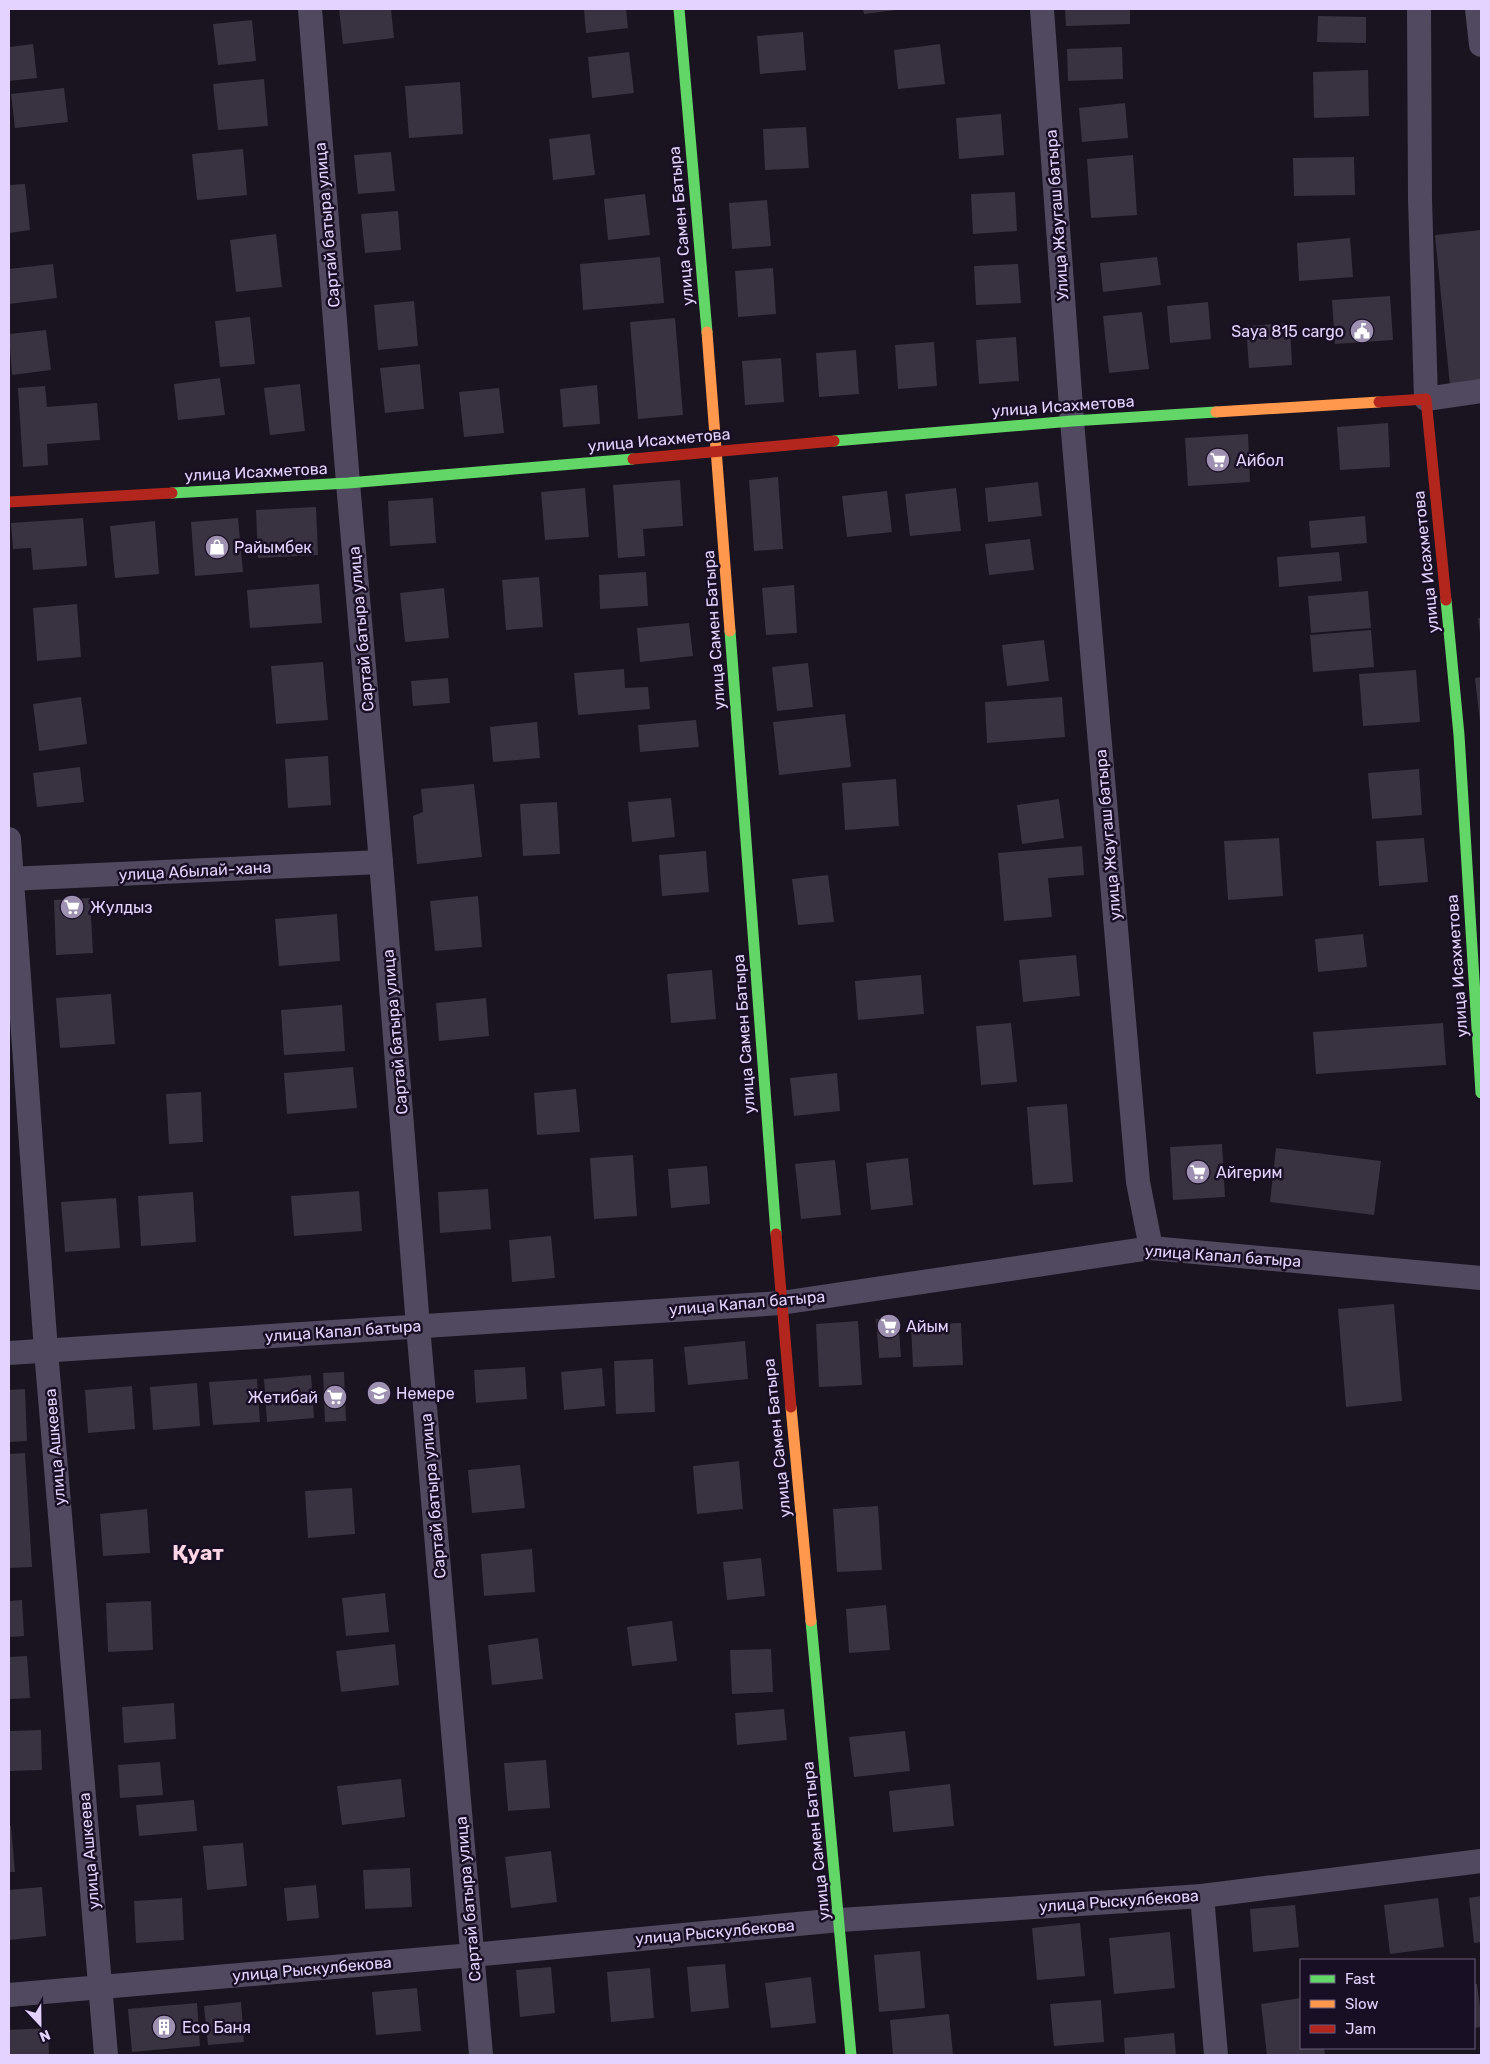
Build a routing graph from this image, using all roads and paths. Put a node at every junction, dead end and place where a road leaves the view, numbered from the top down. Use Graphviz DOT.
graph roads {
  1 [pos="310,9"];
  2 [pos="680,9"];
  3 [pos="1042,9"];
  4 [pos="1419,9"];
  5 [pos="1477,9"];
  6 [pos="1481,45"];
  7 [pos="1481,391"];
  8 [pos="1426,399"];
  9 [pos="1072,421"];
  10 [pos="717,452"];
  11 [pos="348,483"];
  12 [pos="9,502"];
  13 [pos="9,839"];
  14 [pos="382,862"];
  15 [pos="11,879"];
  16 [pos="1481,1093"];
  17 [pos="1151,1248"];
  18 [pos="1481,1278"];
  19 [pos="780,1303"];
  20 [pos="418,1326"];
  21 [pos="46,1351"];
  22 [pos="9,1353"];
  23 [pos="1481,1861"];
  24 [pos="1202,1896"];
  25 [pos="840,1920"];
  26 [pos="472,1955"];
  27 [pos="101,1987"];
  28 [pos="9,1995"];
  29 [pos="106,2055"];
  30 [pos="481,2055"];
  31 [pos="851,2055"];
  32 [pos="1216,2055"];
  1 -- 11 [label="street, Сартай батыра улица"];
  2 -- 10 [label="street, улица Самен Батыра"];
  3 -- 9 [label="street, Улица Жаугаш батыра"];
  4 -- 8 [label="street"];
  5 -- 6 [label="street"];
  7 -- 8 [label="street"];
  8 -- 9 [label="street, улица Исахметова"];
  8 -- 16 [label="street, улица Исахметова"];
  9 -- 10 [label="street, улица Исахметова"];
  9 -- 17 [label="street, улица Жаугаш батыра"];
  10 -- 11 [label="street, улица Исахметова"];
  10 -- 19 [label="street, улица Самен Батыра"];
  11 -- 12 [label="street, улица Исахметова"];
  11 -- 14 [label="street, Сартай батыра улица"];
  13 -- 15 [label="street, улица Ашкеева"];
  14 -- 15 [label="street, улица Абылай-хана"];
  14 -- 20 [label="street, Сартай батыра улица"];
  15 -- 21 [label="street, улица Ашкеева"];
  17 -- 18 [label="street, улица Капал батыра"];
  17 -- 19 [label="street, улица Капал батыра"];
  19 -- 20 [label="street, улица Капал батыра"];
  19 -- 25 [label="street, улица Самен Батыра"];
  20 -- 21 [label="street, улица Капал батыра"];
  20 -- 26 [label="street, Сартай батыра улица"];
  21 -- 22 [label="street, улица Капал батыра"];
  21 -- 27 [label="street, улица Ашкеева"];
  23 -- 24 [label="street, улица Рыскулбекова"];
  24 -- 25 [label="street, улица Рыскулбекова"];
  24 -- 32 [label="street"];
  25 -- 26 [label="street, улица Рыскулбекова"];
  25 -- 31 [label="street, улица Самен Батыра"];
  26 -- 27 [label="street, улица Рыскулбекова"];
  26 -- 30 [label="street, Сартай батыра улица"];
  27 -- 28 [label="street, улица Рыскулбекова"];
  27 -- 29 [label="street, улица Ашкеева"];
}
